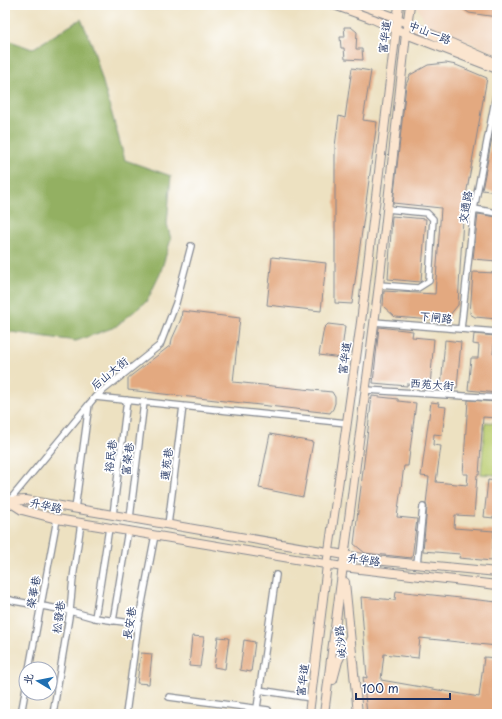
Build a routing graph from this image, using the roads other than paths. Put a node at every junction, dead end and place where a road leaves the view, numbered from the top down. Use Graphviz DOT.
graph roads {
  1 [pos="334,5"];
  2 [pos="361,5"];
  3 [pos="399,5"];
  4 [pos="410,5"];
  5 [pos="397,18"];
  6 [pos="408,24"];
  7 [pos="395,30"];
  8 [pos="406,34"];
  9 [pos="497,63"];
  10 [pos="497,69"];
  11 [pos="497,90"];
  12 [pos="387,209"];
  13 [pos="474,209"];
  14 [pos="497,213"];
  15 [pos="190,246"];
  16 [pos="379,285"];
  17 [pos="374,322"];
  18 [pos="461,329"];
  19 [pos="497,332"];
  20 [pos="366,390"];
  21 [pos="95,397"];
  22 [pos="497,398"];
  23 [pos="127,400"];
  24 [pos="144,402"];
  25 [pos="89,404"];
  26 [pos="183,406"];
  27 [pos="347,423"];
  28 [pos="6,503"];
  29 [pos="423,507"];
  30 [pos="75,509"];
  31 [pos="113,515"];
  32 [pos="130,518"];
  33 [pos="57,519"];
  34 [pos="81,523"];
  35 [pos="168,525"];
  36 [pos="109,528"];
  37 [pos="128,530"];
  38 [pos="154,536"];
  39 [pos="329,552"];
  40 [pos="345,555"];
  41 [pos="417,564"];
  42 [pos="328,565"];
  43 [pos="343,568"];
  44 [pos="497,572"];
  45 [pos="276,575"];
  46 [pos="497,585"];
  47 [pos="5,598"];
  48 [pos="41,606"];
  49 [pos="70,611"];
  50 [pos="95,618"];
  51 [pos="113,621"];
  52 [pos="138,624"];
  53 [pos="350,637"];
  54 [pos="316,655"];
  55 [pos="332,658"];
  56 [pos="31,661"];
  57 [pos="259,690"];
  58 [pos="169,697"];
  59 [pos="311,698"];
  60 [pos="23,701"];
  61 [pos="326,703"];
  62 [pos="257,708"];
  63 [pos="21,714"];
  64 [pos="53,714"];
  65 [pos="126,714"];
  66 [pos="267,714"];
  67 [pos="309,714"];
  68 [pos="324,714"];
  69 [pos="358,714"];
  1 -- 7 [label="main road, 中山一路"];
  2 -- 5 [label="main road, 中山一路"];
  3 -- 5 [label="main road, 富华道"];
  4 -- 6 [label="main road, 富华道"];
  5 -- 6 [label="main road, 中山一路"];
  5 -- 7 [label="main road, 富华道"];
  6 -- 8 [label="main road, 富华道"];
  6 -- 9 [label="main road, 中山一路"];
  7 -- 8 [label="main road, 中山一路"];
  7 -- 27 [label="main road, 富华道"];
  8 -- 10 [label="main road, 中山一路"];
  8 -- 12 [label="main road, 富华道"];
  11 -- 13 [label="street, 交通路"];
  12 -- 16 [label="main road, 富华道"];
  12 -- 16 [label="street"];
  13 -- 14 [label="street"];
  13 -- 18 [label="street, 交通路"];
  15 -- 21 [label="street, 后山大街"];
  16 -- 17 [label="main road, 富华道"];
  17 -- 18 [label="street, 下闸路"];
  17 -- 20 [label="main road, 富华道"];
  18 -- 19 [label="street, 下闸路"];
  20 -- 22 [label="street, 西苑大街"];
  20 -- 40 [label="main road, 富华道"];
  21 -- 23 [label="street"];
  21 -- 25 [label="street, 后山大街"];
  23 -- 24 [label="street"];
  23 -- 31 [label="street, 裕民巷"];
  24 -- 26 [label="street"];
  24 -- 32 [label="street, 富榮巷"];
  25 -- 28 [label="street, 后山大街"];
  25 -- 30 [label="street"];
  26 -- 27 [label="street"];
  26 -- 35 [label="street, 蓮苑巷"];
  27 -- 39 [label="main road, 富华道"];
  28 -- 30 [label="main road, 升华路"];
  28 -- 33 [label="main road, 升华路"];
  29 -- 41 [label="street"];
  30 -- 31 [label="main road, 升华路"];
  31 -- 32 [label="main road, 升华路"];
  32 -- 35 [label="main road, 升华路"];
  33 -- 34 [label="main road, 升华路"];
  33 -- 48 [label="street, 榮華巷"];
  34 -- 36 [label="main road, 升华路"];
  34 -- 49 [label="street, 松發巷"];
  35 -- 39 [label="main road, 升华路"];
  36 -- 37 [label="main road, 升华路"];
  36 -- 50 [label="street"];
  37 -- 38 [label="main road, 升华路"];
  37 -- 51 [label="street"];
  38 -- 42 [label="main road, 升华路"];
  38 -- 52 [label="street, 長安巷"];
  39 -- 40 [label="main road, 升华路"];
  39 -- 42 [label="main road, 富华道"];
  40 -- 41 [label="main road, 升华路"];
  40 -- 43 [label="main road, 富华道"];
  41 -- 44 [label="main road, 升华路"];
  42 -- 43 [label="main road, 升华路"];
  42 -- 54 [label="main road, 富华道"];
  43 -- 46 [label="main road, 升华路"];
  43 -- 53 [label="main road, 岐沙路"];
  43 -- 55 [label="main road, 富华道"];
  45 -- 57 [label="street"];
  47 -- 48 [label="street"];
  48 -- 49 [label="street"];
  48 -- 56 [label="street, 榮華巷"];
  49 -- 50 [label="street"];
  49 -- 64 [label="street, 松發巷"];
  50 -- 51 [label="street"];
  51 -- 52 [label="street"];
  52 -- 65 [label="street, 長安巷"];
  53 -- 61 [label="main road"];
  53 -- 69 [label="main road, 岐沙路"];
  54 -- 55 [label="main road"];
  54 -- 59 [label="main road, 富华道"];
  55 -- 61 [label="main road, 富华道"];
  57 -- 59 [label="street"];
  57 -- 62 [label="street"];
  58 -- 62 [label="street"];
  59 -- 67 [label="main road, 富华道"];
  60 -- 63 [label="street"];
  61 -- 68 [label="main road, 富华道"];
  62 -- 66 [label="street"];
}
